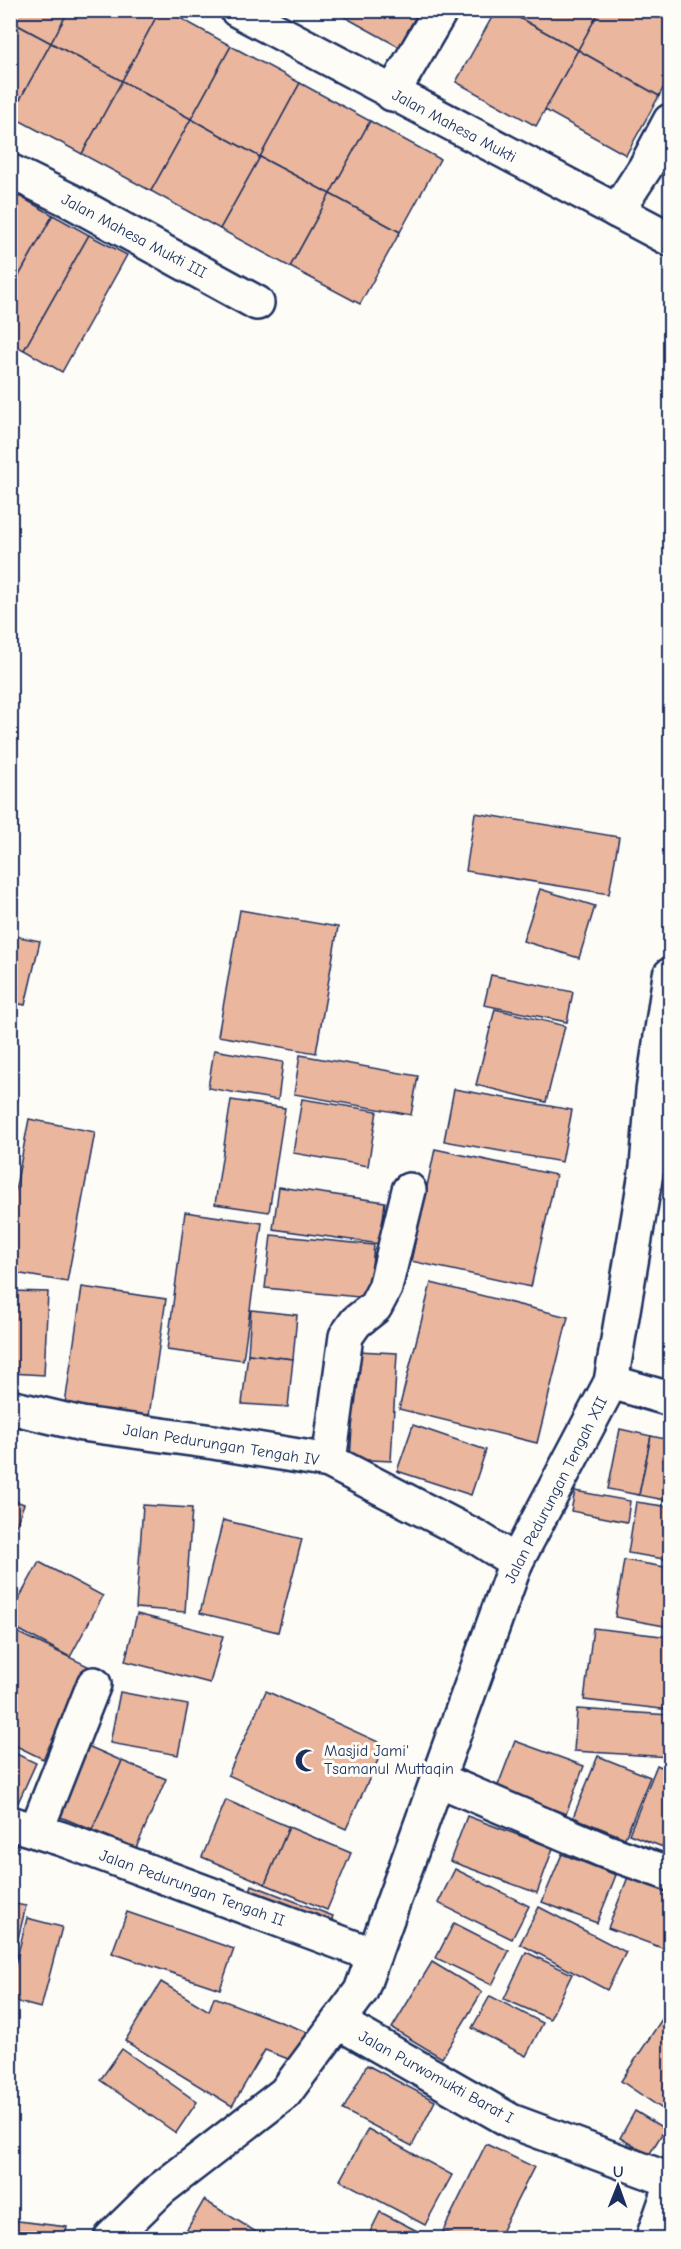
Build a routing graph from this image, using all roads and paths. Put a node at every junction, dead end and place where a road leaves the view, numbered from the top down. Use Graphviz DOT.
graph roads {
  1 [pos="237,10"];
  2 [pos="441,10"];
  3 [pos="392,94"];
  4 [pos="670,121"];
  5 [pos="10,171"];
  6 [pos="617,211"];
  7 [pos="670,239"];
  8 [pos="257,303"];
  9 [pos="670,975"];
  10 [pos="409,1190"];
  11 [pos="611,1382"];
  12 [pos="670,1399"];
  13 [pos="10,1407"];
  14 [pos="329,1461"];
  15 [pos="516,1562"];
  16 [pos="94,1684"];
  17 [pos="436,1779"];
  18 [pos="23,1827"];
  19 [pos="670,1874"];
  20 [pos="374,1955"];
  21 [pos="338,2022"];
  22 [pos="670,2180"];
  23 [pos="670,2189"];
  24 [pos="111,2238"];
  25 [pos="653,2238"];
  1 -- 3 [label="street, Jalan Mahesa Mukti"];
  2 -- 3 [label="street"];
  3 -- 6 [label="street, Jalan Mahesa Mukti"];
  4 -- 6 [label="street"];
  5 -- 8 [label="street, Jalan Mahesa Mukti III"];
  6 -- 7 [label="street, Jalan Mahesa Mukti"];
  9 -- 11 [label="street, Jalan Pedurungan Tengah XII"];
  10 -- 14 [label="street"];
  11 -- 12 [label="street"];
  11 -- 15 [label="street, Jalan Pedurungan Tengah XII"];
  13 -- 14 [label="street, Jalan Pedurungan Tengah IV"];
  14 -- 15 [label="street, Jalan Pedurungan Tengah IV"];
  15 -- 17 [label="street, Jalan Pedurungan Tengah XII"];
  16 -- 18 [label="street"];
  17 -- 19 [label="street"];
  17 -- 20 [label="street, Jalan Pedurungan Tengah XII"];
  18 -- 20 [label="street, Jalan Pedurungan Tengah II"];
  20 -- 21 [label="street, Jalan Pedurungan Tengah XII"];
  21 -- 22 [label="street, Jalan Purwomukti Barat I"];
  21 -- 24 [label="street, Jalan Pedurungan Tengah XII"];
  23 -- 25 [label="street"];
}
